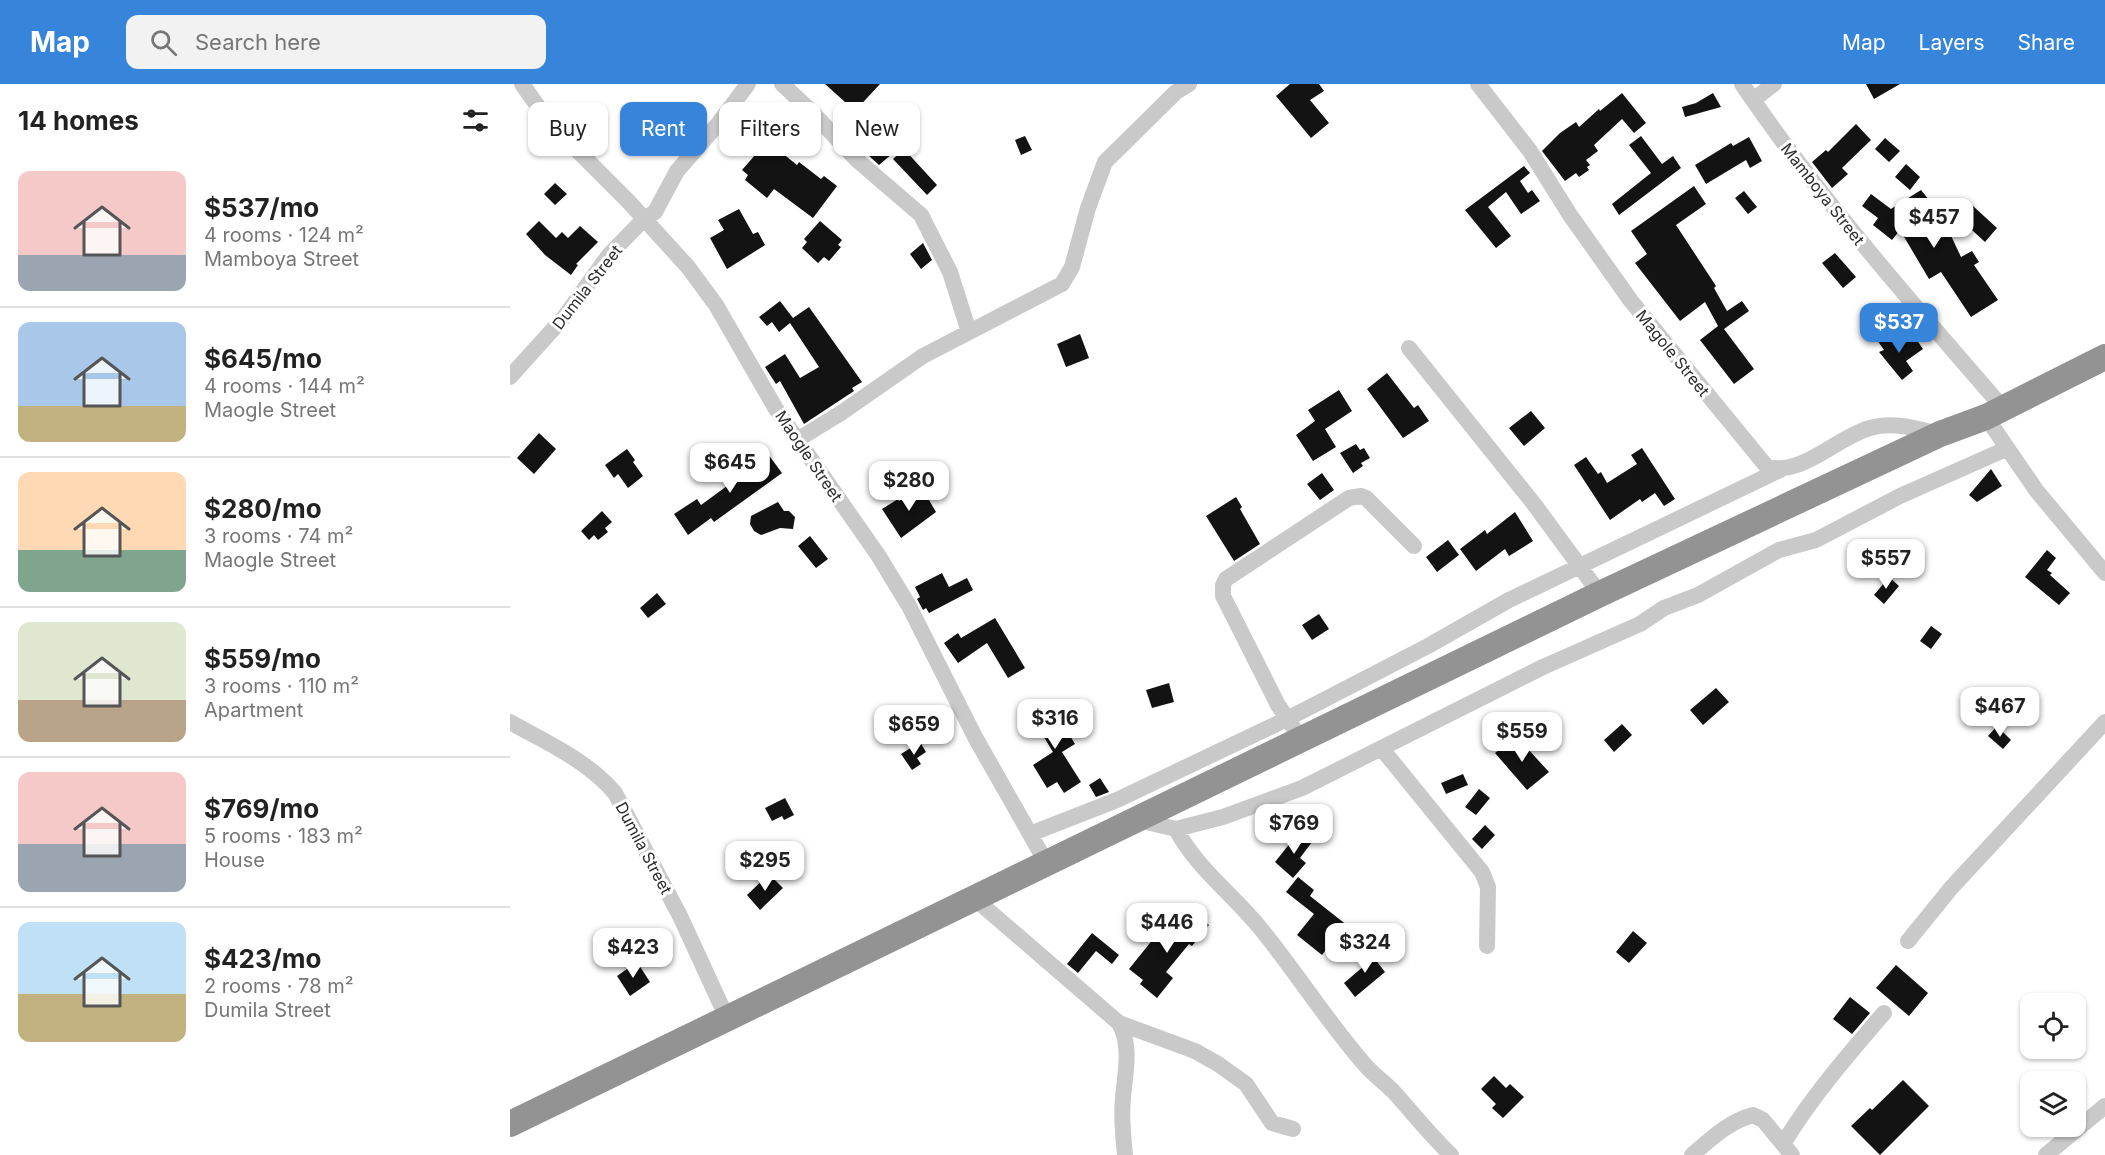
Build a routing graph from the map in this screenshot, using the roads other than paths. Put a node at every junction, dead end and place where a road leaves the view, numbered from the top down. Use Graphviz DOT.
graph roads {
  1 [pos="522,84"];
  2 [pos="748,84"];
  3 [pos="782,84"];
  4 [pos="1189,84"];
  5 [pos="1478,84"];
  6 [pos="1742,84"];
  7 [pos="1774,84"];
  8 [pos="1753,100"];
  9 [pos="644,219"];
  10 [pos="969,332"];
  11 [pos="1409,348"];
  12 [pos="2105,357"];
  13 [pos="510,377"];
  14 [pos="1994,413"];
  15 [pos="1940,434"];
  16 [pos="797,440"];
  17 [pos="2006,449"];
  18 [pos="1780,470"];
  19 [pos="1414,546"];
  20 [pos="1580,566"];
  21 [pos="2105,573"];
  22 [pos="1600,594"];
  23 [pos="1287,719"];
  24 [pos="510,722"];
  25 [pos="2105,722"];
  26 [pos="1302,741"];
  27 [pos="1382,748"];
  28 [pos="1138,820"];
  29 [pos="1176,829"];
  30 [pos="1030,834"];
  31 [pos="1047,864"];
  32 [pos="975,899"];
  33 [pos="1908,941"];
  34 [pos="1487,946"];
  35 [pos="1884,1013"];
  36 [pos="727,1018"];
  37 [pos="1119,1023"];
  38 [pos="2105,1106"];
  39 [pos="510,1124"];
  40 [pos="1293,1130"];
  41 [pos="1787,1149"];
  42 [pos="1125,1155"];
  43 [pos="1451,1155"];
  44 [pos="1692,1155"];
  45 [pos="2046,1155"];
  1 -- 9 [label="street, Maogle Street"];
  2 -- 9 [label="street, Dumila Street"];
  3 -- 10 [label="street"];
  4 -- 10 [label="street"];
  5 -- 18 [label="street, Magole Street"];
  6 -- 8 [label="street, Mamboya Street"];
  7 -- 8 [label="street"];
  8 -- 14 [label="street, Mamboya Street"];
  9 -- 13 [label="street, Dumila Street"];
  9 -- 16 [label="street, Maogle Street"];
  10 -- 16 [label="street"];
  11 -- 20 [label="street"];
  12 -- 14 [label="highway"];
  14 -- 15 [label="highway"];
  14 -- 17 [label="street, Mamboya Street"];
  15 -- 18 [label="street"];
  15 -- 22 [label="highway"];
  16 -- 30 [label="street, Maogle Street"];
  17 -- 21 [label="street, Mamboya Street"];
  17 -- 27 [label="street"];
  18 -- 20 [label="street"];
  19 -- 23 [label="street"];
  20 -- 22 [label="street"];
  20 -- 23 [label="street"];
  22 -- 26 [label="highway"];
  23 -- 26 [label="street"];
  23 -- 30 [label="street"];
  24 -- 36 [label="street, Dumila Street"];
  25 -- 33 [label="street"];
  26 -- 28 [label="highway"];
  27 -- 29 [label="street"];
  27 -- 34 [label="street"];
  28 -- 29 [label="street"];
  28 -- 31 [label="highway"];
  29 -- 43 [label="street"];
  30 -- 31 [label="street, Maogle Street"];
  31 -- 32 [label="highway"];
  32 -- 36 [label="highway"];
  32 -- 37 [label="street"];
  35 -- 41 [label="street"];
  36 -- 39 [label="highway"];
  37 -- 40 [label="street"];
  37 -- 42 [label="street"];
  38 -- 45 [label="street"];
  41 -- 44 [label="street"];
}
